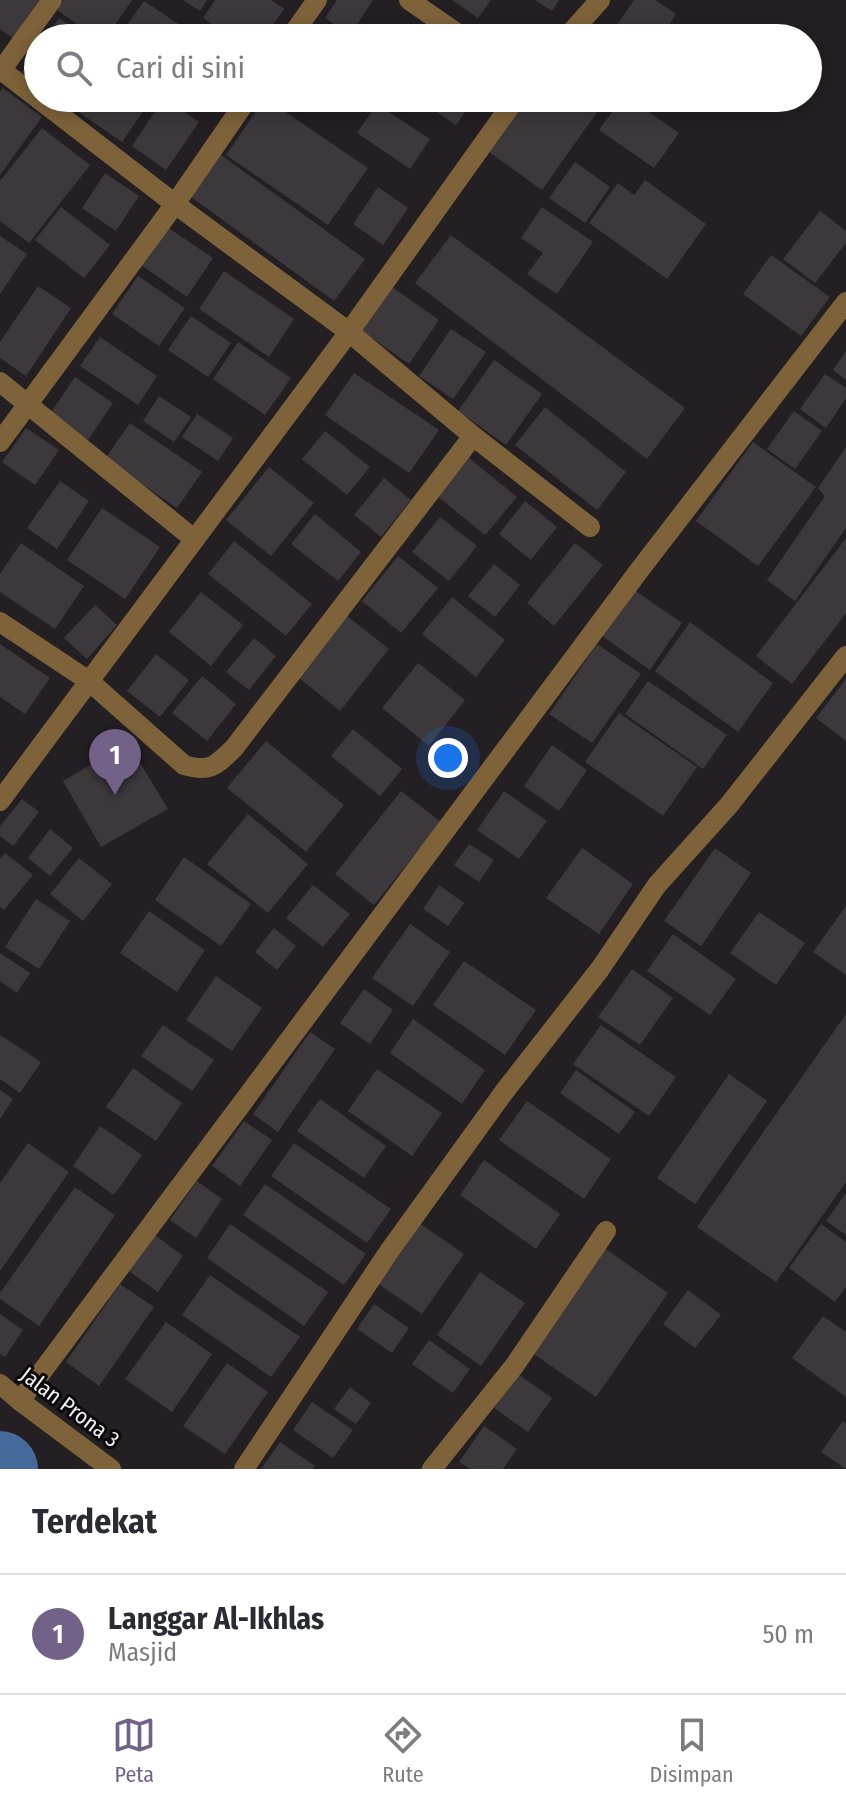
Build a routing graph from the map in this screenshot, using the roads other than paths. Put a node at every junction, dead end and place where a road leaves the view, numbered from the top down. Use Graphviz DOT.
graph roads {
  1 [pos="52,0"];
  2 [pos="317,0"];
  3 [pos="409,0"];
  4 [pos="600,0"];
  5 [pos="34,24"];
  6 [pos="300,24"];
  7 [pos="444,24"];
  8 [pos="579,24"];
  9 [pos="24,38"];
  10 [pos="0,70"];
  11 [pos="24,88"];
  12 [pos="55,112"];
  13 [pos="238,112"];
  14 [pos="506,112"];
  15 [pos="175,204"];
  16 [pos="846,302"];
  17 [pos="349,332"];
  18 [pos="0,382"];
  19 [pos="29,403"];
  20 [pos="473,436"];
  21 [pos="0,442"];
  22 [pos="590,527"];
  23 [pos="194,539"];
  24 [pos="0,622"];
  25 [pos="846,656"];
  26 [pos="89,681"];
  27 [pos="0,801"];
  28 [pos="606,1231"];
  29 [pos="0,1384"];
  30 [pos="20,1401"];
  31 [pos="111,1469"];
  32 [pos="244,1469"];
  33 [pos="432,1469"];
  1 -- 5 [label="street"];
  2 -- 6 [label="street"];
  3 -- 7 [label="street"];
  4 -- 8 [label="street"];
  9 -- 10 [label="street"];
  10 -- 11 [label="street"];
  12 -- 15 [label="street"];
  13 -- 15 [label="street"];
  14 -- 17 [label="street"];
  15 -- 17 [label="street"];
  15 -- 19 [label="street"];
  16 -- 30 [label="street"];
  17 -- 20 [label="street"];
  17 -- 23 [label="street"];
  18 -- 19 [label="street"];
  19 -- 21 [label="street"];
  19 -- 23 [label="street"];
  20 -- 22 [label="street"];
  20 -- 26 [label="street"];
  23 -- 26 [label="street"];
  24 -- 26 [label="street"];
  25 -- 32 [label="street"];
  26 -- 27 [label="street"];
  28 -- 33 [label="street"];
  29 -- 30 [label="street, Jalan Prona 3"];
  30 -- 31 [label="street, Jalan Prona 3"];
}
